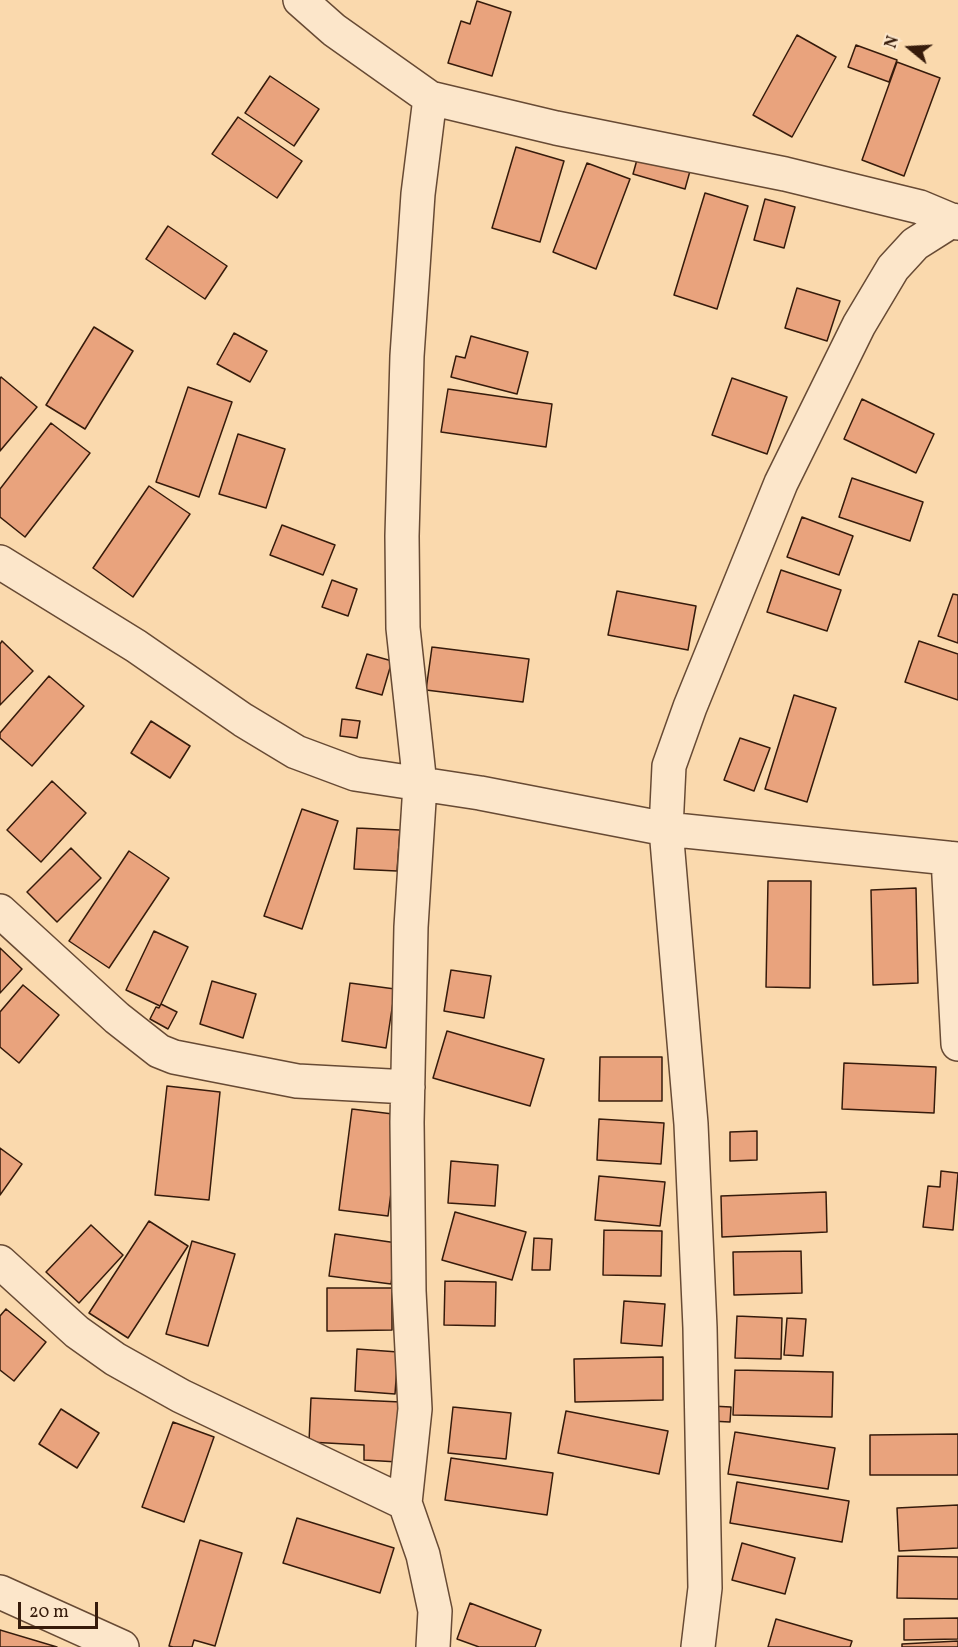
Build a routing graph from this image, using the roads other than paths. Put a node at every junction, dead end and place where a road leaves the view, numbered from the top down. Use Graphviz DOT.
graph roads {
  1 [pos="300,0"];
  2 [pos="430,98"];
  3 [pos="955,222"];
  4 [pos="0,562"];
  5 [pos="420,785"];
  6 [pos="666,829"];
  7 [pos="953,858"];
  8 [pos="0,911"];
  9 [pos="958,1044"];
  10 [pos="408,1087"];
  11 [pos="0,1262"];
  12 [pos="405,1503"];
  13 [pos="0,1592"];
  14 [pos="113,1646"];
  15 [pos="433,1647"];
  16 [pos="698,1647"];
  1 -- 2 [label="street"];
  2 -- 3 [label="street"];
  2 -- 5 [label="street"];
  3 -- 6 [label="street"];
  4 -- 5 [label="street"];
  5 -- 6 [label="street"];
  5 -- 10 [label="street"];
  6 -- 7 [label="street"];
  6 -- 16 [label="street"];
  7 -- 9 [label="street"];
  8 -- 10 [label="street"];
  10 -- 12 [label="street"];
  11 -- 12 [label="street"];
  12 -- 15 [label="street"];
  13 -- 14 [label="street"];
}
